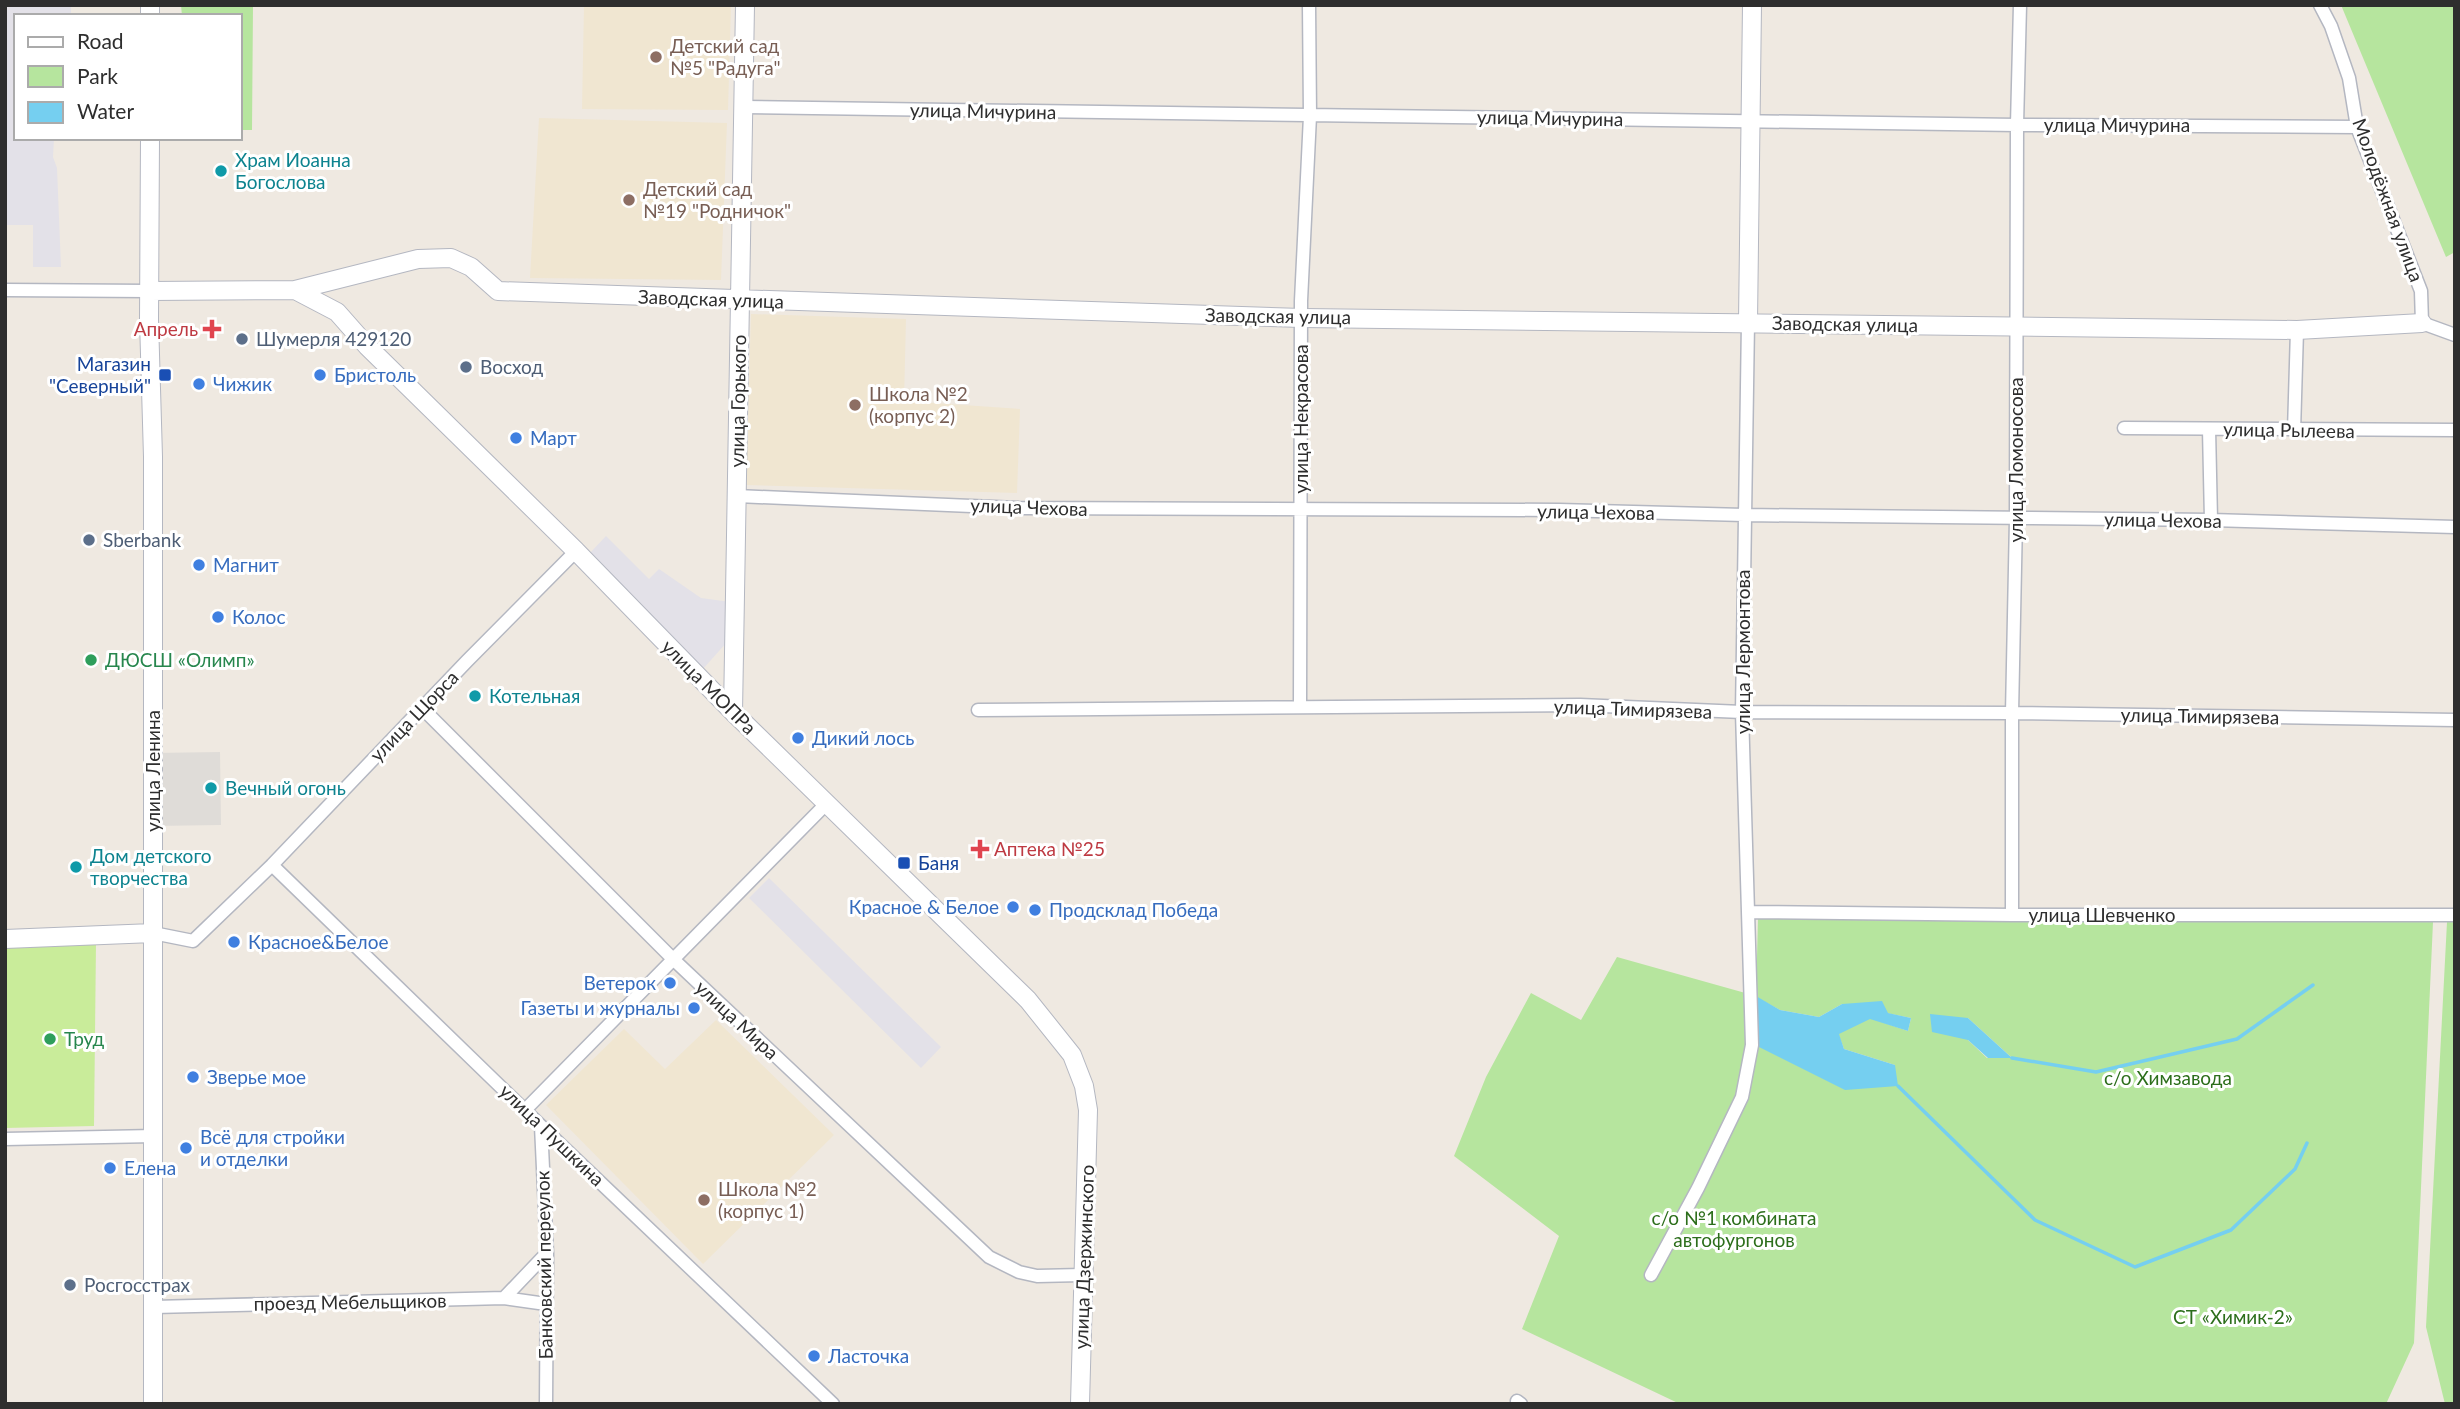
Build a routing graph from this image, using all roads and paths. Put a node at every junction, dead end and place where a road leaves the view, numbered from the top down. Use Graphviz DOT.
graph roads {
  1 [pos="745,5"];
  2 [pos="1309,5"];
  3 [pos="1752,5"];
  4 [pos="2021,5"];
  5 [pos="2320,5"];
  6 [pos="743,107"];
  7 [pos="1310,116"];
  8 [pos="1752,121"];
  9 [pos="2017,125"];
  10 [pos="2357,127"];
  11 [pos="150,140"];
  12 [pos="5,290"];
  13 [pos="296,290"];
  14 [pos="149,291"];
  15 [pos="739,301"];
  16 [pos="1302,318"];
  17 [pos="1748,323"];
  18 [pos="2421,323"];
  19 [pos="2017,326"];
  20 [pos="2297,330"];
  21 [pos="2455,335"];
  22 [pos="2124,428"];
  23 [pos="2208,429"];
  24 [pos="2455,430"];
  25 [pos="2294,431"];
  26 [pos="737,496"];
  27 [pos="1300,509"];
  28 [pos="1744,515"];
  29 [pos="2016,519"];
  30 [pos="2211,520"];
  31 [pos="2455,527"];
  32 [pos="576,551"];
  33 [pos="1300,707"];
  34 [pos="422,708"];
  35 [pos="978,710"];
  36 [pos="733,712"];
  37 [pos="1742,712"];
  38 [pos="2012,713"];
  39 [pos="2455,720"];
  40 [pos="827,804"];
  41 [pos="272,865"];
  42 [pos="1749,912"];
  43 [pos="2012,915"];
  44 [pos="2455,915"];
  45 [pos="153,933"];
  46 [pos="5,939"];
  47 [pos="674,960"];
  48 [pos="525,1110"];
  49 [pos="1088,1110"];
  50 [pos="541,1126"];
  51 [pos="154,1136"];
  52 [pos="5,1139"];
  53 [pos="547,1253"];
  54 [pos="1083,1275"];
  55 [pos="1651,1275"];
  56 [pos="504,1298"];
  57 [pos="546,1304"];
  58 [pos="154,1307"];
  59 [pos="153,1404"];
  60 [pos="546,1404"];
  61 [pos="833,1404"];
  62 [pos="1080,1404"];
  1 -- 6 [label="street, улица Горького"];
  2 -- 7 [label="street, улица Некрасова"];
  3 -- 8 [label="street, улица Лермонтова"];
  4 -- 9 [label="street, улица Ломоносова"];
  5 -- 10 [label="street, Молодёжная улица"];
  6 -- 7 [label="street, улица Мичурина"];
  6 -- 15 [label="street, улица Горького"];
  7 -- 8 [label="street, улица Мичурина"];
  7 -- 16 [label="street, улица Некрасова"];
  8 -- 9 [label="street, улица Мичурина"];
  8 -- 17 [label="street, улица Лермонтова"];
  9 -- 10 [label="street, улица Мичурина"];
  9 -- 19 [label="street, улица Ломоносова"];
  10 -- 18 [label="street, Молодёжная улица"];
  11 -- 14 [label="street, улица Ленина"];
  12 -- 14 [label="street"];
  13 -- 14 [label="street, Заводская улица"];
  13 -- 15 [label="street, Заводская улица"];
  13 -- 32 [label="street, улица МОПРа"];
  14 -- 45 [label="street, улица Ленина"];
  15 -- 16 [label="street, Заводская улица"];
  15 -- 26 [label="street, улица Горького"];
  16 -- 17 [label="street, Заводская улица"];
  16 -- 27 [label="street, улица Некрасова"];
  17 -- 19 [label="street, Заводская улица"];
  17 -- 28 [label="street, улица Лермонтова"];
  18 -- 20 [label="street, Заводская улица"];
  18 -- 21 [label="street"];
  19 -- 20 [label="street, Заводская улица"];
  19 -- 29 [label="street, улица Ломоносова"];
  20 -- 25 [label="street"];
  22 -- 23 [label="street, улица Рылеева"];
  23 -- 25 [label="street, улица Рылеева"];
  23 -- 30 [label="street"];
  24 -- 25 [label="street, улица Рылеева"];
  26 -- 27 [label="street, улица Чехова"];
  26 -- 36 [label="street, улица Горького"];
  27 -- 28 [label="street, улица Чехова"];
  27 -- 33 [label="street, улица Некрасова"];
  28 -- 29 [label="street, улица Чехова"];
  28 -- 37 [label="street, улица Лермонтова"];
  29 -- 30 [label="street, улица Чехова"];
  29 -- 38 [label="street, улица Ломоносова"];
  30 -- 31 [label="street, улица Чехова"];
  32 -- 34 [label="street, улица Щорса"];
  32 -- 36 [label="street, улица МОПРа"];
  33 -- 35 [label="street, улица Тимирязева"];
  33 -- 37 [label="street, улица Тимирязева"];
  34 -- 41 [label="street, улица Щорса"];
  34 -- 47 [label="street, улица Мира"];
  36 -- 40 [label="street, улица МОПРа"];
  37 -- 38 [label="street, улица Тимирязева"];
  37 -- 42 [label="street, улица Лермонтова"];
  38 -- 39 [label="street, улица Тимирязева"];
  38 -- 43 [label="street, улица Ломоносова"];
  40 -- 47 [label="street"];
  40 -- 49 [label="street, улица МОПРа"];
  41 -- 45 [label="street, улица Щорса"];
  41 -- 48 [label="street, улица Пушкина"];
  42 -- 43 [label="street, улица Шевченко"];
  42 -- 55 [label="street, улица Лермонтова"];
  43 -- 44 [label="street, улица Шевченко"];
  45 -- 46 [label="street"];
  45 -- 51 [label="street, улица Ленина"];
  47 -- 48 [label="street"];
  47 -- 54 [label="street, улица Мира"];
  48 -- 50 [label="street, улица Пушкина"];
  49 -- 54 [label="street, улица Дзержинского"];
  50 -- 53 [label="street, Банковский переулок"];
  50 -- 61 [label="street, улица Пушкина"];
  51 -- 52 [label="street"];
  51 -- 58 [label="street, улица Ленина"];
  53 -- 56 [label="street"];
  53 -- 57 [label="street, Банковский переулок"];
  54 -- 62 [label="street, улица Дзержинского"];
  56 -- 57 [label="street, проезд Мебельщиков"];
  56 -- 58 [label="street, проезд Мебельщиков"];
  57 -- 60 [label="street, Банковский переулок"];
  58 -- 59 [label="street, улица Ленина"];
}
